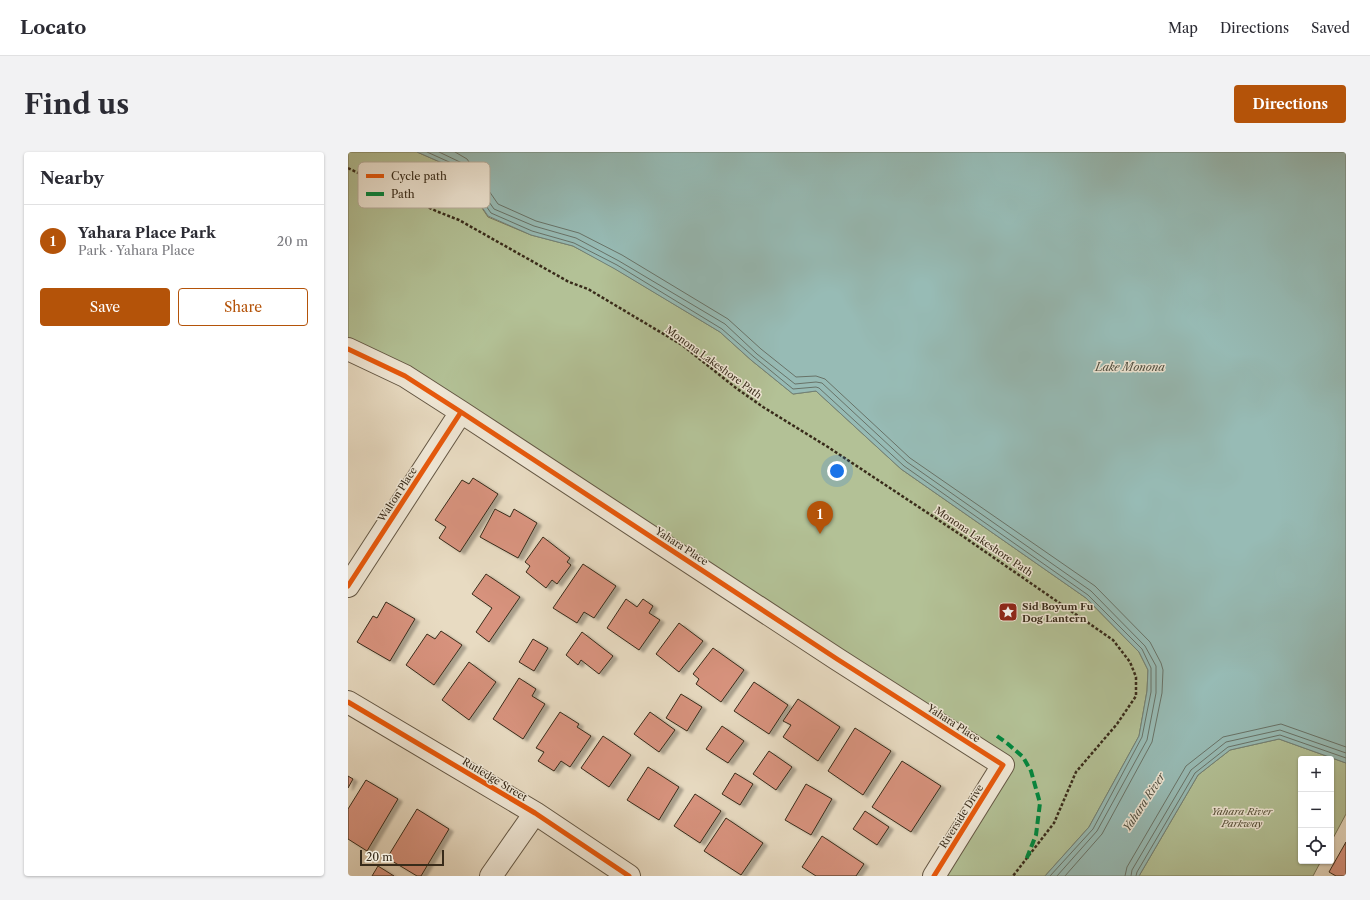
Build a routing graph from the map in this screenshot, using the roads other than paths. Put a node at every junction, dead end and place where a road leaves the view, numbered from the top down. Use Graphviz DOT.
graph roads {
  1 [pos="348,349"];
  2 [pos="461,412"];
  3 [pos="348,586"];
  4 [pos="348,702"];
  5 [pos="1003,765"];
  6 [pos="535,813"];
  7 [pos="492,876"];
  8 [pos="629,876"];
  9 [pos="934,876"];
  1 -- 2 [label="street, Yahara Place"];
  2 -- 3 [label="street, Walton Place"];
  2 -- 5 [label="street, Yahara Place"];
  4 -- 6 [label="street, Rutledge Street"];
  5 -- 9 [label="street, Riverside Drive"];
  6 -- 7 [label="street"];
  6 -- 8 [label="street, Rutledge Street"];
}
